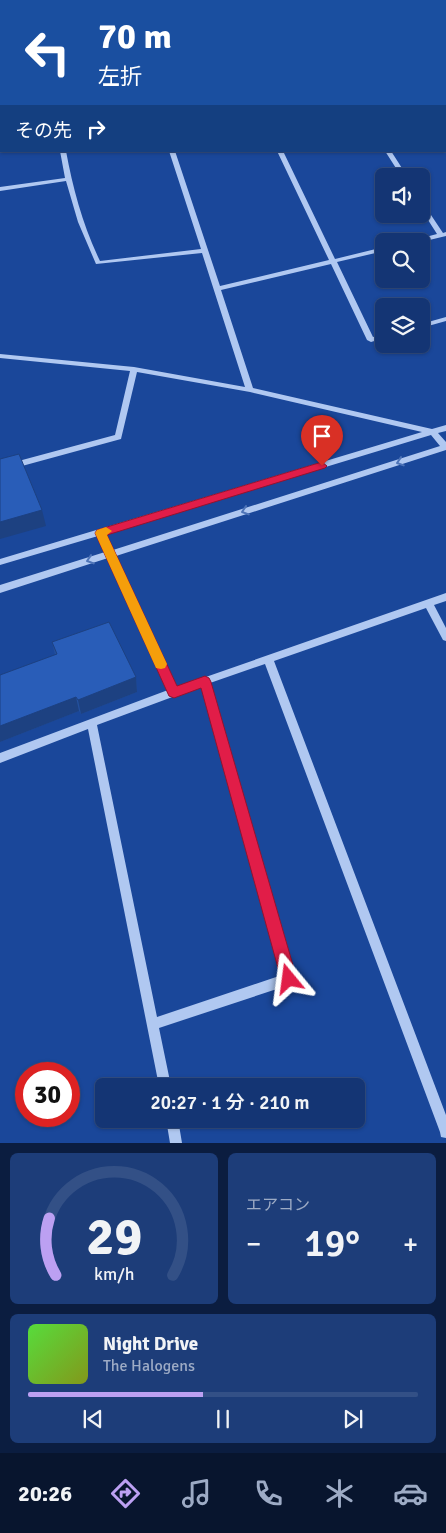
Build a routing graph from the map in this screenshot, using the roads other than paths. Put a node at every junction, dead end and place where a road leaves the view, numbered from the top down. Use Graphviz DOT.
graph roads {
  1 [pos="62,152"];
  2 [pos="172,152"];
  3 [pos="280,152"];
  4 [pos="389,152"];
  5 [pos="399,168"];
  6 [pos="68,179"];
  7 [pos="0,189"];
  8 [pos="430,216"];
  9 [pos="443,234"];
  10 [pos="430,237"];
  11 [pos="204,251"];
  12 [pos="375,251"];
  13 [pos="333,262"];
  14 [pos="217,289"];
  15 [pos="446,319"];
  16 [pos="430,323"];
  17 [pos="375,339"];
  18 [pos="0,356"];
  19 [pos="134,369"];
  20 [pos="250,390"];
  21 [pos="446,428"];
  22 [pos="432,432"];
  23 [pos="446,447"];
  24 [pos="0,469"];
  25 [pos="101,533"];
  26 [pos="110,553"];
  27 [pos="0,562"];
  28 [pos="0,589"];
  29 [pos="446,597"];
  30 [pos="428,603"];
  31 [pos="446,637"];
  32 [pos="268,659"];
  33 [pos="205,682"];
  34 [pos="174,692"];
  35 [pos="92,723"];
  36 [pos="0,758"];
  37 [pos="153,1024"];
  38 [pos="163,1078"];
  39 [pos="174,1128"];
  40 [pos="446,1132"];
  41 [pos="176,1143"];
  1 -- 6 [label="street"];
  2 -- 11 [label="street"];
  3 -- 13 [label="street"];
  4 -- 5 [label="street"];
  6 -- 7 [label="street"];
  6 -- 11 [label="street"];
  8 -- 9 [label="street"];
  9 -- 10 [label="street"];
  11 -- 14 [label="street"];
  12 -- 13 [label="street"];
  13 -- 14 [label="street"];
  13 -- 17 [label="street"];
  14 -- 20 [label="street"];
  15 -- 16 [label="street"];
  18 -- 19 [label="street"];
  19 -- 20 [label="street"];
  19 -- 24 [label="street"];
  20 -- 22 [label="street"];
  21 -- 22 [label="street"];
  22 -- 23 [label="street"];
  22 -- 25 [label="street"];
  23 -- 26 [label="street, one-way"];
  25 -- 26 [label="street"];
  25 -- 27 [label="street"];
  26 -- 28 [label="street, one-way"];
  26 -- 34 [label="street"];
  29 -- 30 [label="street"];
  30 -- 31 [label="street"];
  30 -- 32 [label="street"];
  32 -- 33 [label="street"];
  32 -- 40 [label="street"];
  33 -- 34 [label="street"];
  33 -- 37 [label="street"];
  34 -- 35 [label="street"];
  35 -- 36 [label="street"];
  35 -- 37 [label="street"];
  37 -- 38 [label="street"];
  39 -- 41 [label="street"];
}
